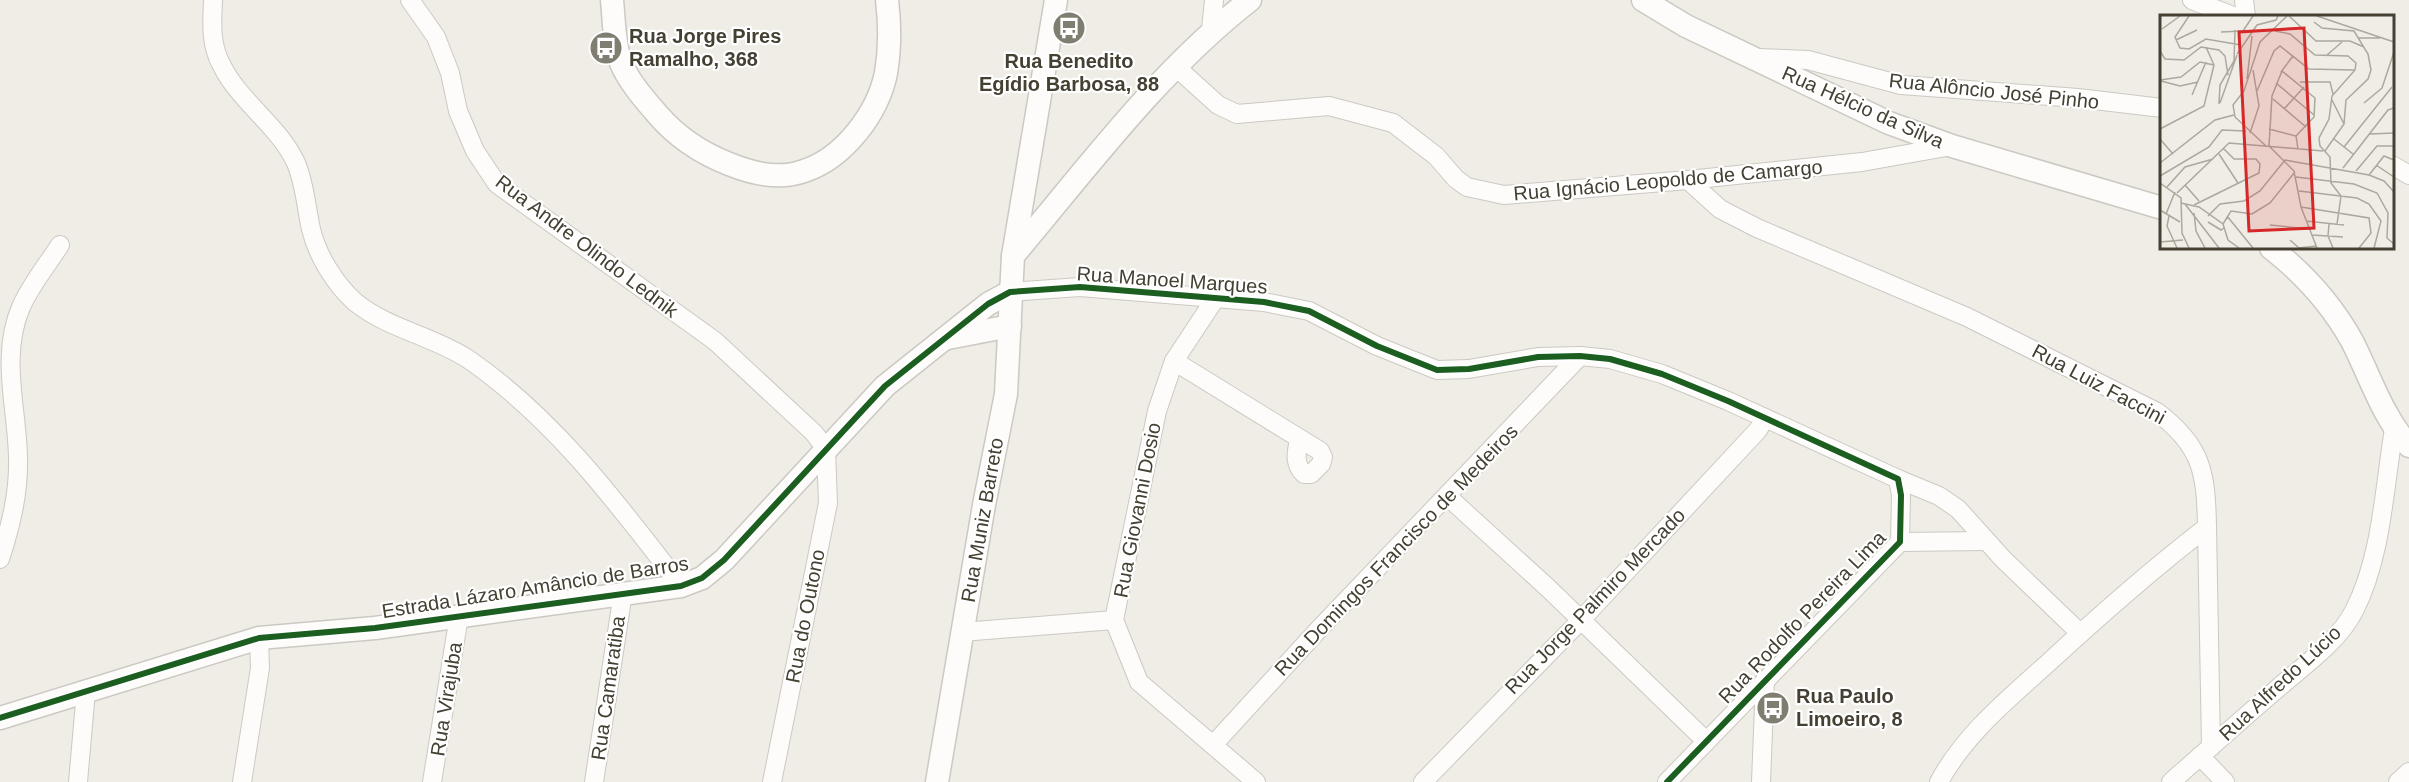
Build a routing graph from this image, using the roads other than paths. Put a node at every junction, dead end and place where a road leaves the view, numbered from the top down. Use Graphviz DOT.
graph roads {
  1 [pos="213,0"];
  2 [pos="410,0"];
  3 [pos="612,0"];
  4 [pos="886,0"];
  5 [pos="1056,0"];
  6 [pos="1214,0"];
  7 [pos="1250,0"];
  8 [pos="1643,0"];
  9 [pos="2192,0"];
  10 [pos="2244,0"];
  11 [pos="2231,15"];
  12 [pos="2246,15"];
  13 [pos="1211,30"];
  14 [pos="1756,58"];
  15 [pos="1176,67"];
  16 [pos="2160,108"];
  17 [pos="1952,146"];
  18 [pos="2394,166"];
  19 [pos="2409,176"];
  20 [pos="1688,180"];
  21 [pos="2160,207"];
  22 [pos="60,245"];
  23 [pos="2272,249"];
  24 [pos="1013,256"];
  25 [pos="1010,292"];
  26 [pos="1215,299"];
  27 [pos="1010,326"];
  28 [pos="946,338"];
  29 [pos="1580,356"];
  30 [pos="1174,361"];
  31 [pos="1765,418"];
  32 [pos="2394,429"];
  33 [pos="1299,440"];
  34 [pos="2409,446"];
  35 [pos="826,449"];
  36 [pos="1898,479"];
  37 [pos="1447,496"];
  38 [pos="2207,527"];
  39 [pos="1986,541"];
  40 [pos="1899,542"];
  41 [pos="0,560"];
  42 [pos="681,586"];
  43 [pos="623,594"];
  44 [pos="459,616"];
  45 [pos="1114,620"];
  46 [pos="1580,621"];
  47 [pos="962,632"];
  48 [pos="2080,633"];
  49 [pos="259,638"];
  50 [pos="1765,680"];
  51 [pos="87,691"];
  52 [pos="0,718"];
  53 [pos="1706,741"];
  54 [pos="1213,745"];
  55 [pos="2206,752"];
  56 [pos="2409,772"];
  57 [pos="78,782"];
  58 [pos="242,782"];
  59 [pos="432,782"];
  60 [pos="594,782"];
  61 [pos="772,782"];
  62 [pos="938,782"];
  63 [pos="1256,782"];
  64 [pos="1423,782"];
  65 [pos="1667,782"];
  66 [pos="1761,782"];
  67 [pos="1939,782"];
  68 [pos="2171,782"];
  69 [pos="2225,782"];
  70 [pos="2397,782"];
  1 -- 42 [label="street"];
  2 -- 35 [label="street, Rua Andre Olindo Lednik"];
  3 -- 4 [label="street"];
  5 -- 24 [label="street, Rua Muniz Barreto"];
  6 -- 13 [label="street"];
  7 -- 13 [label="street"];
  8 -- 14 [label="street, Rua Hélcio da Silva"];
  9 -- 11 [label="street"];
  10 -- 12 [label="street"];
  13 -- 15 [label="street"];
  14 -- 16 [label="street, Rua Alôncio José Pinho"];
  14 -- 17 [label="street, Rua Hélcio da Silva"];
  15 -- 20 [label="street, Rua Ignácio Leopoldo de Camargo"];
  15 -- 24 [label="street"];
  17 -- 20 [label="street, Rua Ignácio Leopoldo de Camargo"];
  17 -- 21 [label="street, Rua Hélcio da Silva"];
  18 -- 19 [label="street"];
  20 -- 38 [label="street, Rua Luiz Faccini"];
  22 -- 41 [label="street"];
  23 -- 32 [label="street"];
  24 -- 25 [label="street, Rua Muniz Barreto"];
  25 -- 26 [label="street, Rua Manoel Marques"];
  25 -- 27 [label="street, Rua Muniz Barreto"];
  25 -- 28 [label="street, Estrada Lázaro Amâncio de Barros"];
  26 -- 29 [label="street, Rua Manoel Marques"];
  26 -- 30 [label="street, Rua Giovanni Dosio"];
  27 -- 28 [label="street, Estrada Lázaro Amâncio de Barros"];
  27 -- 47 [label="street, Rua Muniz Barreto"];
  28 -- 35 [label="street, Estrada Lázaro Amâncio de Barros"];
  29 -- 31 [label="street"];
  29 -- 37 [label="street, Rua Domingos Francisco de Medeiros"];
  30 -- 33 [label="street"];
  30 -- 45 [label="street, Rua Giovanni Dosio"];
  31 -- 36 [label="street"];
  31 -- 46 [label="street, Rua Jorge Palmiro Mercado"];
  32 -- 34 [label="street"];
  32 -- 55 [label="street, Rua Alfredo Lúcio"];
  35 -- 42 [label="street, Estrada Lázaro Amâncio de Barros"];
  35 -- 61 [label="street, Rua do Outono"];
  36 -- 39 [label="street"];
  36 -- 40 [label="street, Rua Rodolfo Pereira Lima"];
  37 -- 46 [label="street"];
  37 -- 54 [label="street, Rua Domingos Francisco de Medeiros"];
  38 -- 48 [label="street"];
  38 -- 55 [label="street, Rua Luiz Faccini"];
  39 -- 40 [label="street"];
  39 -- 48 [label="street"];
  40 -- 50 [label="street, Rua Rodolfo Pereira Lima"];
  42 -- 43 [label="street, Estrada Lázaro Amâncio de Barros"];
  43 -- 44 [label="street, Estrada Lázaro Amâncio de Barros"];
  43 -- 60 [label="street, Rua Camaratiba"];
  44 -- 49 [label="street, Estrada Lázaro Amâncio de Barros"];
  44 -- 59 [label="street, Rua Virajuba"];
  45 -- 47 [label="street, Rua Giovanni Dosio"];
  45 -- 54 [label="street"];
  46 -- 53 [label="street"];
  46 -- 64 [label="street, Rua Jorge Palmiro Mercado"];
  47 -- 62 [label="street, Rua Muniz Barreto"];
  48 -- 67 [label="street"];
  49 -- 51 [label="street, Estrada Lázaro Amâncio de Barros"];
  49 -- 58 [label="street"];
  50 -- 53 [label="street, Rua Rodolfo Pereira Lima"];
  50 -- 66 [label="street"];
  51 -- 52 [label="street, Estrada Lázaro Amâncio de Barros"];
  51 -- 57 [label="street"];
  53 -- 65 [label="street, Rua Rodolfo Pereira Lima"];
  54 -- 63 [label="street"];
  55 -- 68 [label="street, Rua Alfredo Lúcio"];
  55 -- 69 [label="street"];
  56 -- 70 [label="street"];
}
